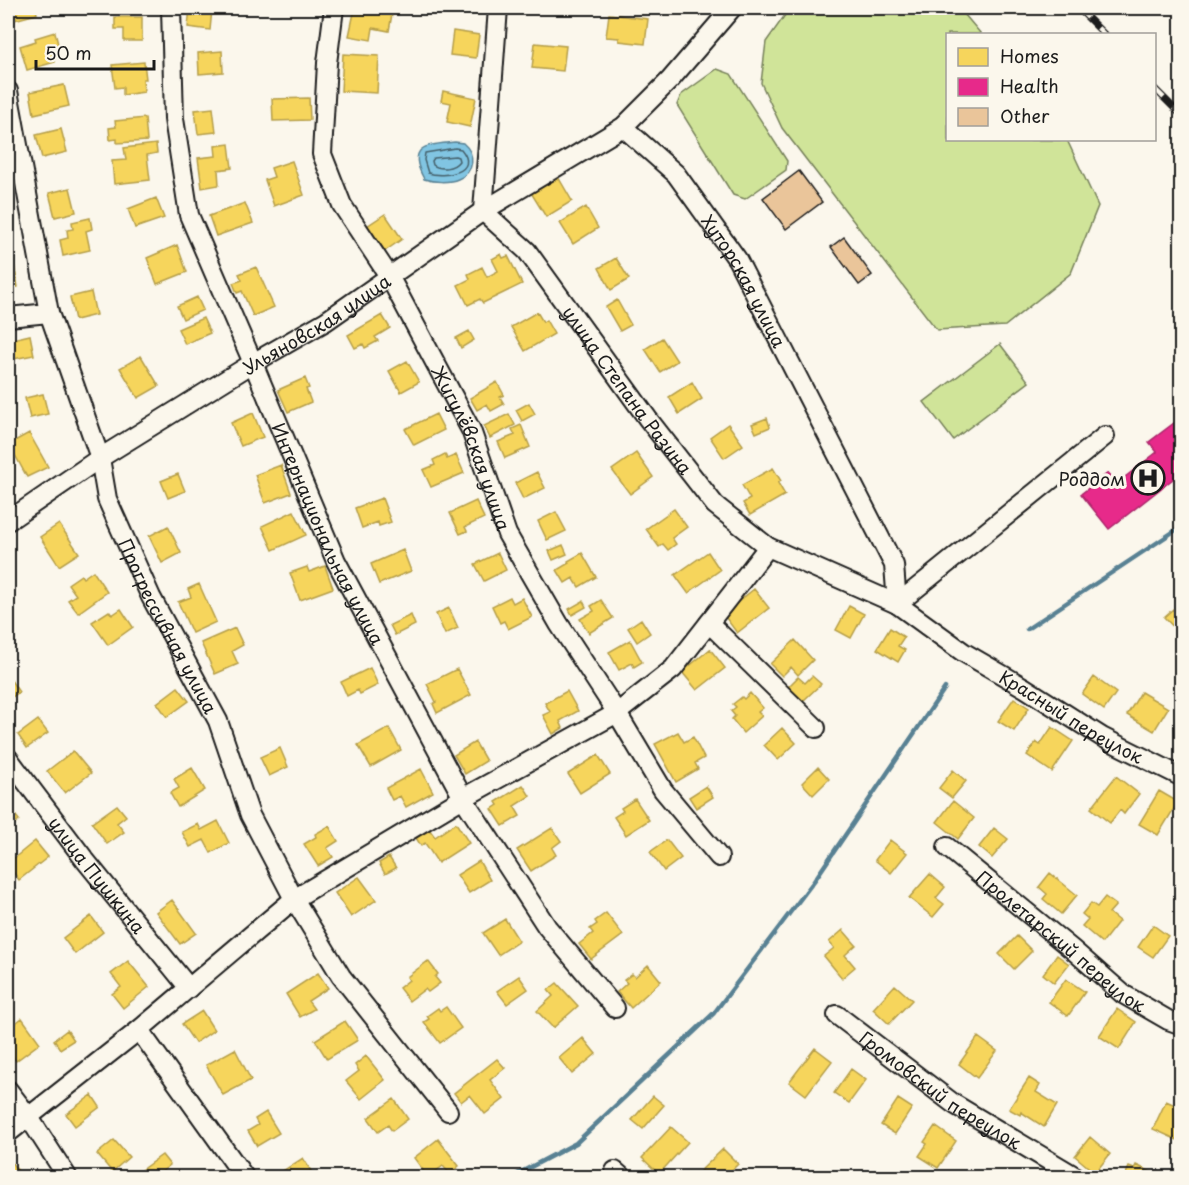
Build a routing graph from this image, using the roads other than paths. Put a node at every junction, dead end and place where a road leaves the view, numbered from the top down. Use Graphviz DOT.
graph roads {
  1 [pos="171,8"];
  2 [pos="334,8"];
  3 [pos="498,8"];
  4 [pos="732,8"];
  5 [pos="8,91"];
  6 [pos="623,127"];
  7 [pos="483,211"];
  8 [pos="389,276"];
  9 [pos="49,313"];
  10 [pos="8,317"];
  11 [pos="253,363"];
  12 [pos="1105,436"];
  13 [pos="100,458"];
  14 [pos="8,521"];
  15 [pos="768,547"];
  16 [pos="897,604"];
  17 [pos="709,623"];
  18 [pos="963,651"];
  19 [pos="617,713"];
  20 [pos="816,728"];
  21 [pos="8,758"];
  22 [pos="1182,777"];
  23 [pos="463,798"];
  24 [pos="947,847"];
  25 [pos="719,856"];
  26 [pos="294,899"];
  27 [pos="189,988"];
  28 [pos="615,1008"];
  29 [pos="837,1016"];
  30 [pos="1182,1026"];
  31 [pos="139,1030"];
  32 [pos="8,1090"];
  33 [pos="448,1111"];
  34 [pos="28,1116"];
  35 [pos="8,1133"];
  36 [pos="68,1178"];
  37 [pos="245,1178"];
  38 [pos="1078,1178"];
  1 -- 11 [label="street, Интернациональная улица"];
  2 -- 8 [label="street, Жигулёвская улица"];
  3 -- 7 [label="street"];
  4 -- 6 [label="street"];
  5 -- 9 [label="street, Прогрессивная улица"];
  6 -- 7 [label="street, Ульяновская улица"];
  6 -- 16 [label="street, Хуторская улица"];
  7 -- 8 [label="street, Ульяновская улица"];
  7 -- 15 [label="street, улица Степана Разина"];
  8 -- 11 [label="street, Ульяновская улица"];
  8 -- 19 [label="street, Жигулёвская улица"];
  9 -- 10 [label="street"];
  9 -- 13 [label="street, Прогрессивная улица"];
  11 -- 13 [label="street, Ульяновская улица"];
  11 -- 23 [label="street, Интернациональная улица"];
  12 -- 16 [label="street"];
  13 -- 14 [label="street, Ульяновская улица"];
  13 -- 26 [label="street, Прогрессивная улица"];
  15 -- 16 [label="street, улица Степана Разина"];
  15 -- 17 [label="street"];
  16 -- 18 [label="street, улица Степана Разина"];
  17 -- 19 [label="street"];
  17 -- 20 [label="street"];
  18 -- 22 [label="street, Красный переулок"];
  19 -- 23 [label="street"];
  19 -- 25 [label="street, Жигулёвская улица"];
  21 -- 27 [label="street, улица Пушкина"];
  23 -- 26 [label="street"];
  23 -- 28 [label="street, Интернациональная улица"];
  24 -- 30 [label="street, Пролетарский переулок"];
  26 -- 27 [label="street"];
  26 -- 33 [label="street, Прогрессивная улица"];
  27 -- 31 [label="street"];
  29 -- 38 [label="street, Громовский переулок"];
  31 -- 34 [label="street"];
  31 -- 37 [label="street"];
  32 -- 34 [label="street"];
  34 -- 35 [label="street"];
  34 -- 36 [label="street"];
}
